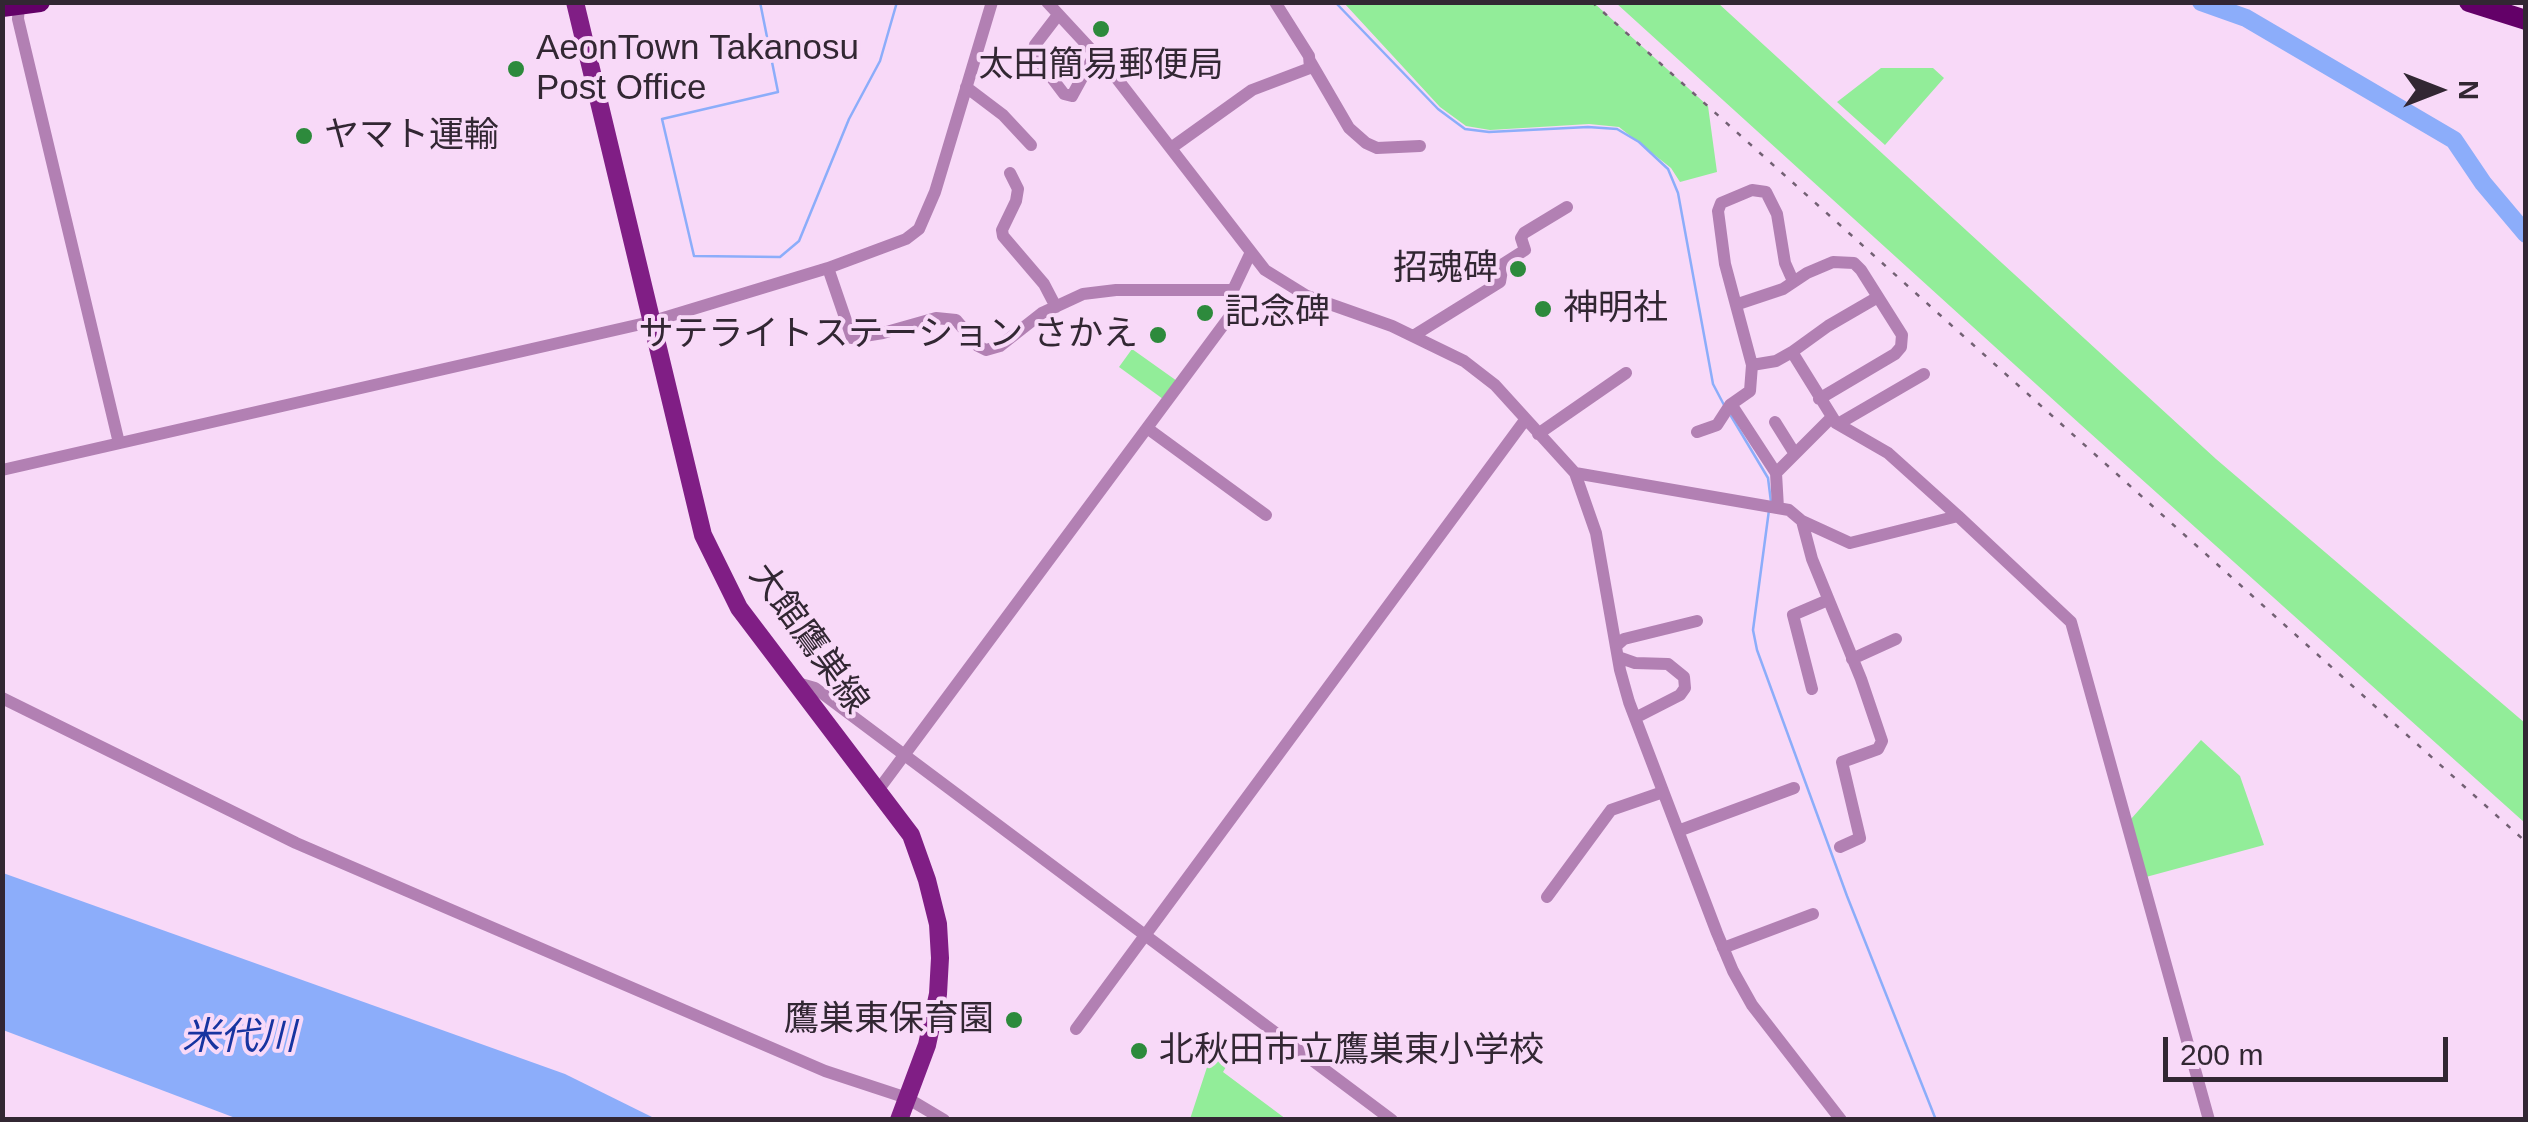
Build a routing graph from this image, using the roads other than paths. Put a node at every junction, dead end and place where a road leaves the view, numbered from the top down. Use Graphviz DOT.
graph roads {
  1 [pos="575,2"];
  2 [pos="992,2"];
  3 [pos="1046,2"];
  4 [pos="1276,2"];
  5 [pos="2468,2"];
  6 [pos="21,5"];
  7 [pos="1058,14"];
  8 [pos="2526,20"];
  9 [pos="1095,54"];
  10 [pos="1310,60"];
  11 [pos="966,87"];
  12 [pos="1031,145"];
  13 [pos="1420,146"];
  14 [pos="1170,148"];
  15 [pos="1010,173"];
  16 [pos="1567,207"];
  17 [pos="1251,252"];
  18 [pos="828,268"];
  19 [pos="1793,281"];
  20 [pos="1233,290"];
  21 [pos="1878,298"];
  22 [pos="1738,304"];
  23 [pos="1056,307"];
  24 [pos="650,322"];
  25 [pos="1413,336"];
  26 [pos="1792,352"];
  27 [pos="1752,364"];
  28 [pos="1626,374"];
  29 [pos="1924,374"];
  30 [pos="1819,399"];
  31 [pos="1729,408"];
  32 [pos="1524,420"];
  33 [pos="1835,420"];
  34 [pos="1775,422"];
  35 [pos="1147,428"];
  36 [pos="1697,432"];
  37 [pos="1538,434"];
  38 [pos="119,443"];
  39 [pos="1795,454"];
  40 [pos="2,470"];
  41 [pos="1575,473"];
  42 [pos="1776,474"];
  43 [pos="1772,507"];
  44 [pos="1266,514"];
  45 [pos="1958,516"];
  46 [pos="1802,522"];
  47 [pos="1828,600"];
  48 [pos="1697,621"];
  49 [pos="1896,639"];
  50 [pos="1617,651"];
  51 [pos="1852,659"];
  52 [pos="794,682"];
  53 [pos="1812,688"];
  54 [pos="2,698"];
  55 [pos="1635,718"];
  56 [pos="904,754"];
  57 [pos="1794,788"];
  58 [pos="879,789"];
  59 [pos="1662,792"];
  60 [pos="1678,831"];
  61 [pos="1840,847"];
  62 [pos="1547,898"];
  63 [pos="1813,914"];
  64 [pos="1144,932"];
  65 [pos="1723,948"];
  66 [pos="1076,1028"];
  67 [pos="907,1098"];
  68 [pos="899,1120"];
  69 [pos="944,1120"];
  70 [pos="1392,1120"];
  71 [pos="1841,1120"];
  72 [pos="2209,1120"];
  1 -- 24 [label="main road, 大館鷹巣線"];
  2 -- 11 [label="street"];
  3 -- 7 [label="street"];
  4 -- 10 [label="street"];
  5 -- 8 [label="highway"];
  6 -- 38 [label="street"];
  7 -- 9 [label="street"];
  7 -- 9 [label="street"];
  9 -- 14 [label="street"];
  10 -- 13 [label="street"];
  10 -- 14 [label="street"];
  11 -- 12 [label="street"];
  11 -- 18 [label="street"];
  14 -- 17 [label="street"];
  15 -- 23 [label="street"];
  16 -- 25 [label="street"];
  17 -- 20 [label="street"];
  17 -- 25 [label="street"];
  18 -- 23 [label="street"];
  18 -- 24 [label="street"];
  19 -- 21 [label="street"];
  19 -- 22 [label="street"];
  19 -- 22 [label="street"];
  20 -- 23 [label="street"];
  20 -- 35 [label="street"];
  21 -- 26 [label="street"];
  21 -- 30 [label="street"];
  22 -- 27 [label="street"];
  24 -- 38 [label="street"];
  24 -- 52 [label="main road, 大館鷹巣線"];
  25 -- 32 [label="street"];
  26 -- 27 [label="street"];
  26 -- 30 [label="street"];
  27 -- 31 [label="street"];
  28 -- 37 [label="street"];
  29 -- 33 [label="street"];
  30 -- 33 [label="street"];
  31 -- 36 [label="street"];
  31 -- 42 [label="street"];
  32 -- 37 [label="street"];
  32 -- 64 [label="street"];
  33 -- 39 [label="street"];
  33 -- 45 [label="street"];
  34 -- 39 [label="street"];
  35 -- 44 [label="street"];
  35 -- 56 [label="street"];
  37 -- 41 [label="street"];
  38 -- 40 [label="street"];
  39 -- 42 [label="street"];
  41 -- 43 [label="street"];
  41 -- 50 [label="street"];
  42 -- 43 [label="street"];
  43 -- 46 [label="street"];
  45 -- 46 [label="street"];
  45 -- 72 [label="street"];
  46 -- 47 [label="street"];
  47 -- 51 [label="street"];
  47 -- 53 [label="street"];
  48 -- 50 [label="street"];
  49 -- 51 [label="street"];
  50 -- 55 [label="street"];
  50 -- 55 [label="street"];
  51 -- 61 [label="street"];
  52 -- 56 [label="street"];
  52 -- 58 [label="main road, 大館鷹巣線"];
  54 -- 67 [label="street"];
  55 -- 59 [label="street"];
  56 -- 58 [label="street"];
  56 -- 64 [label="street"];
  57 -- 60 [label="street"];
  58 -- 67 [label="main road, 大館鷹巣線"];
  59 -- 60 [label="street"];
  59 -- 62 [label="street"];
  60 -- 65 [label="street"];
  63 -- 65 [label="street"];
  64 -- 66 [label="street"];
  64 -- 70 [label="street"];
  65 -- 71 [label="street"];
  67 -- 68 [label="main road, 大館鷹巣線"];
  67 -- 69 [label="street"];
}
